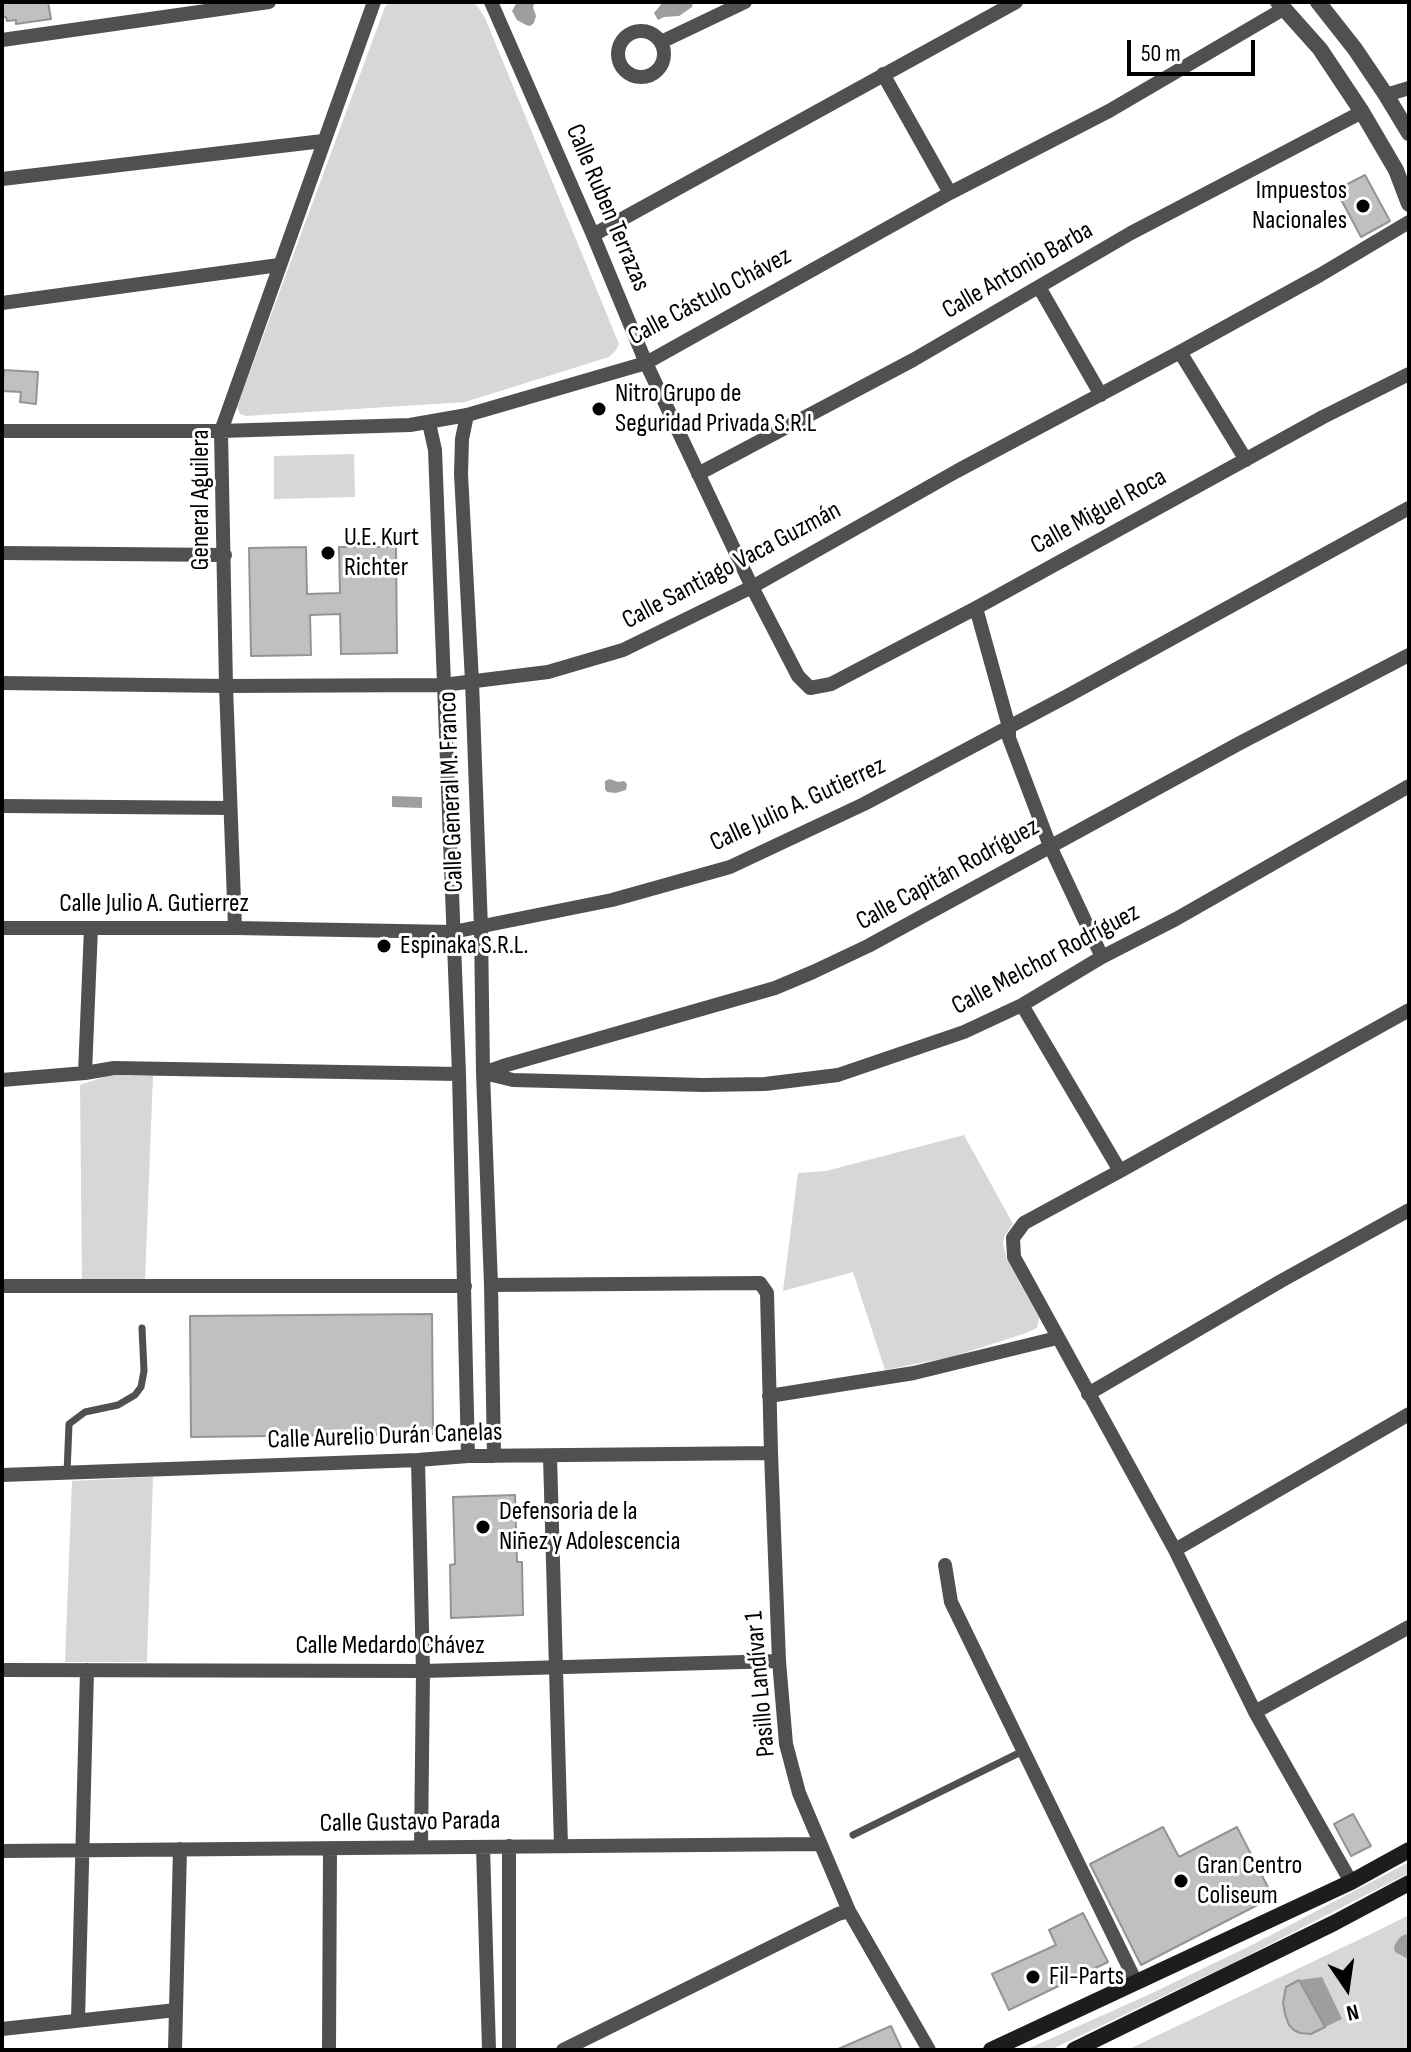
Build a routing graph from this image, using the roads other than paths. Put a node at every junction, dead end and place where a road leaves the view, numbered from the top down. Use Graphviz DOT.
graph roads {
  1 [pos="269,2"];
  2 [pos="374,2"];
  3 [pos="491,2"];
  4 [pos="745,2"];
  5 [pos="1016,2"];
  6 [pos="1318,2"];
  7 [pos="1281,5"];
  8 [pos="174,9"];
  9 [pos="2,40"];
  10 [pos="661,42"];
  11 [pos="883,74"];
  12 [pos="1409,88"];
  13 [pos="1386,95"];
  14 [pos="1362,112"];
  15 [pos="1409,133"];
  16 [pos="323,141"];
  17 [pos="2,179"];
  18 [pos="950,193"];
  19 [pos="1409,204"];
  20 [pos="1409,222"];
  21 [pos="593,235"];
  22 [pos="279,265"];
  23 [pos="1039,287"];
  24 [pos="2,303"];
  25 [pos="1180,352"];
  26 [pos="646,363"];
  27 [pos="1409,374"];
  28 [pos="1101,395"];
  29 [pos="467,415"];
  30 [pos="429,423"];
  31 [pos="2,431"];
  32 [pos="221,431"];
  33 [pos="1246,460"];
  34 [pos="698,474"];
  35 [pos="1409,508"];
  36 [pos="2,553"];
  37 [pos="225,555"];
  38 [pos="752,587"];
  39 [pos="976,608"];
  40 [pos="1409,655"];
  41 [pos="472,681"];
  42 [pos="2,683"];
  43 [pos="443,685"];
  44 [pos="226,686"];
  45 [pos="810,688"];
  46 [pos="1009,727"];
  47 [pos="1409,786"];
  48 [pos="2,806"];
  49 [pos="230,808"];
  50 [pos="1050,846"];
  51 [pos="2,928"];
  52 [pos="91,928"];
  53 [pos="235,928"];
  54 [pos="481,928"];
  55 [pos="453,932"];
  56 [pos="1102,957"];
  57 [pos="1022,1005"];
  58 [pos="1409,1010"];
  59 [pos="85,1073"];
  60 [pos="483,1073"];
  61 [pos="459,1074"];
  62 [pos="2,1080"];
  63 [pos="1120,1171"];
  64 [pos="1409,1210"];
  65 [pos="491,1285"];
  66 [pos="2,1286"];
  67 [pos="465,1286"];
  68 [pos="142,1328"];
  69 [pos="1057,1338"];
  70 [pos="492,1382"];
  71 [pos="467,1383"];
  72 [pos="1088,1394"];
  73 [pos="769,1396"];
  74 [pos="1409,1414"];
  75 [pos="771,1453"];
  76 [pos="468,1456"];
  77 [pos="494,1456"];
  78 [pos="550,1456"];
  79 [pos="418,1460"];
  80 [pos="67,1473"];
  81 [pos="2,1475"];
  82 [pos="1175,1550"];
  83 [pos="945,1565"];
  84 [pos="1409,1627"];
  85 [pos="779,1661"];
  86 [pos="555,1668"];
  87 [pos="2,1670"];
  88 [pos="87,1670"];
  89 [pos="423,1671"];
  90 [pos="1255,1712"];
  91 [pos="1023,1751"];
  92 [pos="853,1835"];
  93 [pos="819,1844"];
  94 [pos="509,1846"];
  95 [pos="561,1846"];
  96 [pos="421,1847"];
  97 [pos="483,1847"];
  98 [pos="330,1848"];
  99 [pos="180,1849"];
  100 [pos="1409,1850"];
  101 [pos="2,1851"];
  102 [pos="82,1851"];
  103 [pos="1351,1882"];
  104 [pos="1409,1883"];
  105 [pos="849,1911"];
  106 [pos="1136,1982"];
  107 [pos="176,2010"];
  108 [pos="78,2020"];
  109 [pos="2,2029"];
  110 [pos="175,2050"];
  111 [pos="329,2050"];
  112 [pos="489,2050"];
  113 [pos="509,2050"];
  114 [pos="563,2050"];
  115 [pos="929,2050"];
  116 [pos="991,2050"];
  117 [pos="1074,2050"];
  1 -- 8 [label="street"];
  2 -- 16 [label="street, General Aguilera"];
  3 -- 21 [label="street, Calle Ruben Terrazas"];
  4 -- 10 [label="street"];
  5 -- 11 [label="street"];
  6 -- 13 [label="street"];
  7 -- 14 [label="street"];
  7 -- 18 [label="street, Calle Cástulo Chávez"];
  8 -- 9 [label="street"];
  11 -- 18 [label="street"];
  11 -- 21 [label="street"];
  12 -- 13 [label="street"];
  13 -- 15 [label="street"];
  14 -- 19 [label="street"];
  14 -- 23 [label="street, Calle Antonio Barba"];
  16 -- 17 [label="street"];
  16 -- 22 [label="street, General Aguilera"];
  18 -- 26 [label="street, Calle Cástulo Chávez"];
  20 -- 25 [label="street, Calle Santiago Vaca Guzmán"];
  21 -- 26 [label="street, Calle Ruben Terrazas"];
  22 -- 24 [label="street"];
  22 -- 32 [label="street, General Aguilera"];
  23 -- 28 [label="street"];
  23 -- 34 [label="street, Calle Antonio Barba"];
  25 -- 28 [label="street, Calle Santiago Vaca Guzmán"];
  25 -- 33 [label="street"];
  26 -- 29 [label="street, Calle Cástulo Chávez"];
  26 -- 34 [label="street, Calle Ruben Terrazas"];
  27 -- 33 [label="street, Calle Miguel Roca"];
  28 -- 38 [label="street, Calle Santiago Vaca Guzmán"];
  29 -- 30 [label="street, Calle Cástulo Chávez"];
  29 -- 41 [label="street, Calle General M. Franco"];
  30 -- 32 [label="street, Calle Cástulo Chávez"];
  30 -- 43 [label="street, Calle General M. Franco"];
  31 -- 32 [label="street, Calle Cástulo Chávez"];
  32 -- 37 [label="street, General Aguilera"];
  33 -- 39 [label="street, Calle Miguel Roca"];
  34 -- 38 [label="street, Calle Ruben Terrazas"];
  35 -- 46 [label="street, Calle Julio A. Gutierrez"];
  36 -- 37 [label="street"];
  37 -- 44 [label="street, General Aguilera"];
  38 -- 41 [label="street, Calle Santiago Vaca Guzmán"];
  38 -- 45 [label="street, Calle Ruben Terrazas"];
  39 -- 45 [label="street, Calle Miguel Roca"];
  39 -- 46 [label="street"];
  40 -- 50 [label="street, Calle Capitán Rodríguez"];
  41 -- 43 [label="street, Calle Santiago Vaca Guzmán"];
  41 -- 54 [label="street, Calle General M. Franco"];
  42 -- 44 [label="street, Calle Santiago Vaca Guzmán"];
  43 -- 44 [label="street, Calle Santiago Vaca Guzmán"];
  43 -- 55 [label="street, Calle General M. Franco"];
  44 -- 49 [label="street, General Aguilera"];
  46 -- 50 [label="street"];
  46 -- 54 [label="street, Calle Julio A. Gutierrez"];
  47 -- 56 [label="street, Calle Melchor Rodríguez"];
  48 -- 49 [label="street"];
  49 -- 53 [label="street, General Aguilera"];
  50 -- 56 [label="street"];
  50 -- 60 [label="street, Calle Capitán Rodríguez"];
  51 -- 52 [label="street, Calle Julio A. Gutierrez"];
  52 -- 53 [label="street, Calle Julio A. Gutierrez"];
  52 -- 59 [label="street"];
  53 -- 55 [label="street, Calle Julio A. Gutierrez"];
  54 -- 55 [label="street, Calle Julio A. Gutierrez"];
  54 -- 60 [label="street, Calle General M. Franco"];
  55 -- 61 [label="street, Calle General M. Franco"];
  56 -- 57 [label="street, Calle Melchor Rodríguez"];
  57 -- 60 [label="street, Calle Melchor Rodríguez"];
  57 -- 63 [label="street"];
  58 -- 63 [label="street"];
  59 -- 61 [label="street"];
  59 -- 62 [label="street"];
  60 -- 65 [label="street, Calle General M. Franco"];
  61 -- 67 [label="street, Calle General M. Franco"];
  63 -- 69 [label="street"];
  64 -- 72 [label="street"];
  65 -- 70 [label="street, Calle General M. Franco"];
  65 -- 73 [label="street, Pasillo Landívar 1"];
  66 -- 67 [label="street"];
  67 -- 71 [label="street, Calle General M. Franco"];
  68 -- 80 [label="lane"];
  69 -- 72 [label="street"];
  69 -- 73 [label="street"];
  70 -- 71 [label="street"];
  70 -- 77 [label="street, Calle General M. Franco"];
  71 -- 76 [label="street, Calle General M. Franco"];
  72 -- 82 [label="street"];
  73 -- 75 [label="street, Pasillo Landívar 1"];
  74 -- 82 [label="street"];
  75 -- 78 [label="street, Calle Aurelio Durán Canelas"];
  75 -- 85 [label="street, Pasillo Landívar 1"];
  76 -- 77 [label="street, Calle Aurelio Durán Canelas"];
  76 -- 79 [label="street, Calle Aurelio Durán Canelas"];
  77 -- 78 [label="street, Calle Aurelio Durán Canelas"];
  78 -- 86 [label="street"];
  79 -- 80 [label="street, Calle Aurelio Durán Canelas"];
  79 -- 89 [label="street"];
  80 -- 81 [label="street, Calle Aurelio Durán Canelas"];
  82 -- 90 [label="street"];
  83 -- 91 [label="street"];
  84 -- 90 [label="street"];
  85 -- 86 [label="street, Calle Medardo Chávez"];
  85 -- 93 [label="street, Pasillo Landívar 1"];
  86 -- 89 [label="street, Calle Medardo Chávez"];
  86 -- 95 [label="street"];
  87 -- 88 [label="street, Calle Medardo Chávez"];
  88 -- 89 [label="street, Calle Medardo Chávez"];
  88 -- 102 [label="street"];
  89 -- 96 [label="street"];
  90 -- 103 [label="street"];
  91 -- 92 [label="lane"];
  91 -- 106 [label="street"];
  93 -- 95 [label="street, Calle Gustavo Parada"];
  93 -- 105 [label="street, Pasillo Landívar 1"];
  94 -- 95 [label="street, Calle Gustavo Parada"];
  94 -- 97 [label="street, Calle Gustavo Parada"];
  94 -- 113 [label="street"];
  96 -- 97 [label="street, Calle Gustavo Parada"];
  96 -- 98 [label="street, Calle Gustavo Parada"];
  97 -- 112 [label="street"];
  98 -- 99 [label="street, Calle Gustavo Parada"];
  98 -- 111 [label="street"];
  99 -- 102 [label="street, Calle Gustavo Parada"];
  99 -- 107 [label="street"];
  100 -- 103 [label="main road"];
  101 -- 102 [label="street, Calle Gustavo Parada"];
  102 -- 108 [label="street"];
  103 -- 106 [label="main road"];
  104 -- 117 [label="main road"];
  105 -- 114 [label="street"];
  105 -- 115 [label="street, Pasillo Landívar 1"];
  106 -- 116 [label="main road"];
  107 -- 108 [label="street"];
  107 -- 110 [label="street"];
  108 -- 109 [label="street"];
}
